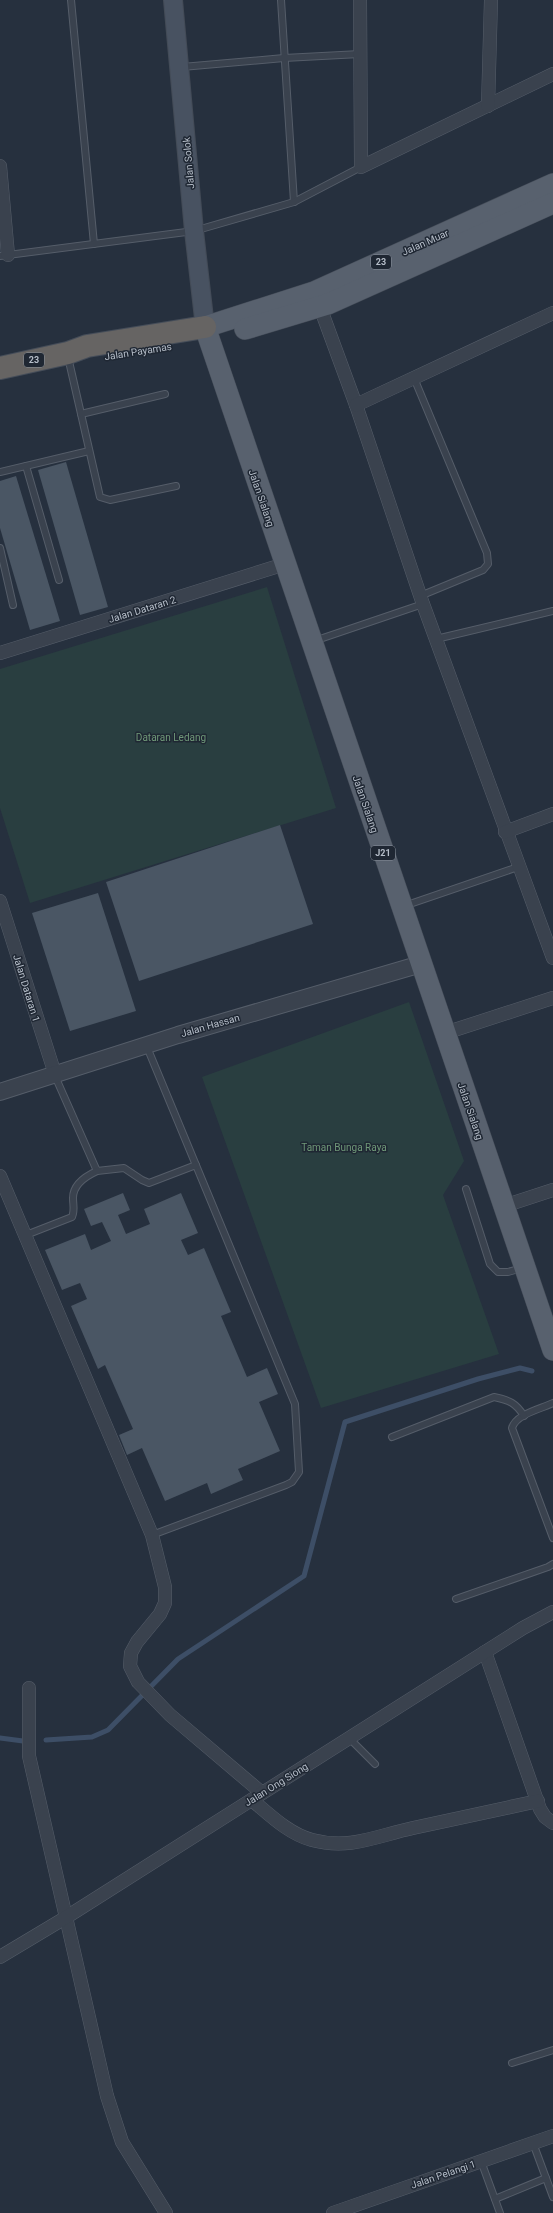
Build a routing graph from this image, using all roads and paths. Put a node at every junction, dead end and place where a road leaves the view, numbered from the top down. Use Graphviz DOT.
graph roads {
  1 [pos="71,0"];
  2 [pos="173,0"];
  3 [pos="281,0"];
  4 [pos="360,0"];
  5 [pos="491,0"];
  6 [pos="360,54"];
  7 [pos="284,58"];
  8 [pos="179,67"];
  9 [pos="553,74"];
  10 [pos="488,106"];
  11 [pos="0,166"];
  12 [pos="361,167"];
  13 [pos="553,184"];
  14 [pos="294,202"];
  15 [pos="553,202"];
  16 [pos="194,231"];
  17 [pos="94,244"];
  18 [pos="4,256"];
  19 [pos="320,307"];
  20 [pos="553,313"];
  21 [pos="207,333"];
  22 [pos="68,353"];
  23 [pos="0,368"];
  24 [pos="414,378"];
  25 [pos="165,394"];
  26 [pos="356,405"];
  27 [pos="81,414"];
  28 [pos="89,451"];
  29 [pos="26,466"];
  30 [pos="0,472"];
  31 [pos="176,486"];
  32 [pos="0,548"];
  33 [pos="284,564"];
  34 [pos="59,580"];
  35 [pos="421,600"];
  36 [pos="13,604"];
  37 [pos="553,611"];
  38 [pos="436,640"];
  39 [pos="311,642"];
  40 [pos="0,653"];
  41 [pos="553,814"];
  42 [pos="506,832"];
  43 [pos="518,866"];
  44 [pos="0,901"];
  45 [pos="401,906"];
  46 [pos="550,938"];
  47 [pos="553,958"];
  48 [pos="421,964"];
  49 [pos="553,998"];
  50 [pos="445,1033"];
  51 [pos="147,1045"];
  52 [pos="55,1074"];
  53 [pos="0,1092"];
  54 [pos="196,1165"];
  55 [pos="97,1170"];
  56 [pos="0,1176"];
  57 [pos="466,1190"];
  58 [pos="553,1190"];
  59 [pos="504,1206"];
  60 [pos="26,1235"];
  61 [pos="525,1268"];
  62 [pos="551,1339"];
  63 [pos="553,1403"];
  64 [pos="524,1416"];
  65 [pos="392,1437"];
  66 [pos="152,1535"];
  67 [pos="553,1538"];
  68 [pos="553,1564"];
  69 [pos="456,1599"];
  70 [pos="553,1612"];
  71 [pos="485,1652"];
  72 [pos="29,1688"];
  73 [pos="349,1738"];
  74 [pos="375,1764"];
  75 [pos="257,1796"];
  76 [pos="538,1801"];
  77 [pos="553,1823"];
  78 [pos="65,1918"];
  79 [pos="0,1957"];
  80 [pos="553,2050"];
  81 [pos="512,2063"];
  82 [pos="553,2136"];
  83 [pos="533,2143"];
  84 [pos="481,2161"];
  85 [pos="546,2178"];
  86 [pos="553,2197"];
  87 [pos="495,2199"];
  88 [pos="166,2213"];
  89 [pos="333,2213"];
  90 [pos="500,2213"];
  1 -- 17 [label="lane"];
  2 -- 8 [label="main road, Jalan Solok"];
  3 -- 7 [label="lane"];
  4 -- 6 [label="street"];
  5 -- 10 [label="street"];
  6 -- 7 [label="lane"];
  6 -- 12 [label="street"];
  7 -- 8 [label="lane"];
  7 -- 14 [label="lane"];
  8 -- 16 [label="main road, Jalan Solok"];
  9 -- 10 [label="street"];
  10 -- 12 [label="street"];
  11 -- 18 [label="street"];
  12 -- 14 [label="lane"];
  13 -- 21 [label="main road, Jalan Muar / 23"];
  14 -- 16 [label="lane"];
  15 -- 19 [label="main road, Jalan Muar / 23"];
  16 -- 17 [label="lane"];
  16 -- 21 [label="main road, Jalan Solok"];
  17 -- 18 [label="lane"];
  19 -- 21 [label="main road, Jalan Muar / 23"];
  19 -- 26 [label="street"];
  20 -- 24 [label="street"];
  21 -- 22 [label="highway, Jalan Payamas / 23"];
  21 -- 33 [label="main road, Jalan Sialang / J21"];
  22 -- 23 [label="highway, Jalan Payamas / 23"];
  22 -- 27 [label="lane"];
  24 -- 26 [label="street"];
  24 -- 35 [label="lane"];
  25 -- 27 [label="lane"];
  26 -- 35 [label="street"];
  27 -- 28 [label="lane"];
  28 -- 29 [label="lane"];
  28 -- 31 [label="lane"];
  29 -- 30 [label="lane"];
  29 -- 34 [label="lane"];
  32 -- 36 [label="lane"];
  33 -- 39 [label="main road, Jalan Sialang / J21"];
  33 -- 40 [label="street, Jalan Dataran 2"];
  35 -- 38 [label="street"];
  35 -- 39 [label="lane"];
  37 -- 38 [label="lane"];
  38 -- 42 [label="street"];
  39 -- 45 [label="main road, Jalan Sialang / J21"];
  41 -- 42 [label="street"];
  42 -- 43 [label="street"];
  43 -- 45 [label="lane"];
  43 -- 46 [label="street"];
  44 -- 52 [label="street, Jalan Dataran 1"];
  45 -- 48 [label="main road, Jalan Sialang / J21"];
  46 -- 47 [label="street"];
  48 -- 50 [label="main road, Jalan Sialang / J21"];
  48 -- 51 [label="street, Jalan Hassan"];
  49 -- 50 [label="street"];
  50 -- 59 [label="main road, Jalan Sialang / J21"];
  51 -- 52 [label="street, Jalan Hassan"];
  51 -- 54 [label="lane"];
  52 -- 53 [label="street, Jalan Hassan"];
  52 -- 55 [label="lane"];
  54 -- 55 [label="lane"];
  54 -- 66 [label="lane"];
  55 -- 60 [label="lane"];
  56 -- 60 [label="street"];
  57 -- 61 [label="lane"];
  58 -- 59 [label="street"];
  59 -- 61 [label="main road, Jalan Sialang / J21"];
  60 -- 66 [label="street"];
  61 -- 62 [label="main road, Jalan Sialang / J21"];
  63 -- 64 [label="lane"];
  64 -- 65 [label="lane"];
  64 -- 67 [label="lane"];
  66 -- 75 [label="street"];
  68 -- 69 [label="lane"];
  70 -- 71 [label="street, Jalan Ong Siong"];
  71 -- 73 [label="street, Jalan Ong Siong"];
  71 -- 76 [label="street"];
  72 -- 78 [label="street"];
  73 -- 74 [label="lane"];
  73 -- 75 [label="street, Jalan Ong Siong"];
  75 -- 76 [label="street"];
  75 -- 78 [label="street, Jalan Ong Siong"];
  76 -- 77 [label="street"];
  78 -- 79 [label="street, Jalan Ong Siong"];
  78 -- 88 [label="street"];
  80 -- 81 [label="lane"];
  82 -- 83 [label="street, Jalan Pelangi 1"];
  83 -- 84 [label="street, Jalan Pelangi 1"];
  83 -- 85 [label="lane"];
  84 -- 87 [label="lane"];
  84 -- 89 [label="street, Jalan Pelangi 1"];
  85 -- 86 [label="lane"];
  85 -- 87 [label="lane"];
  87 -- 90 [label="lane"];
}
